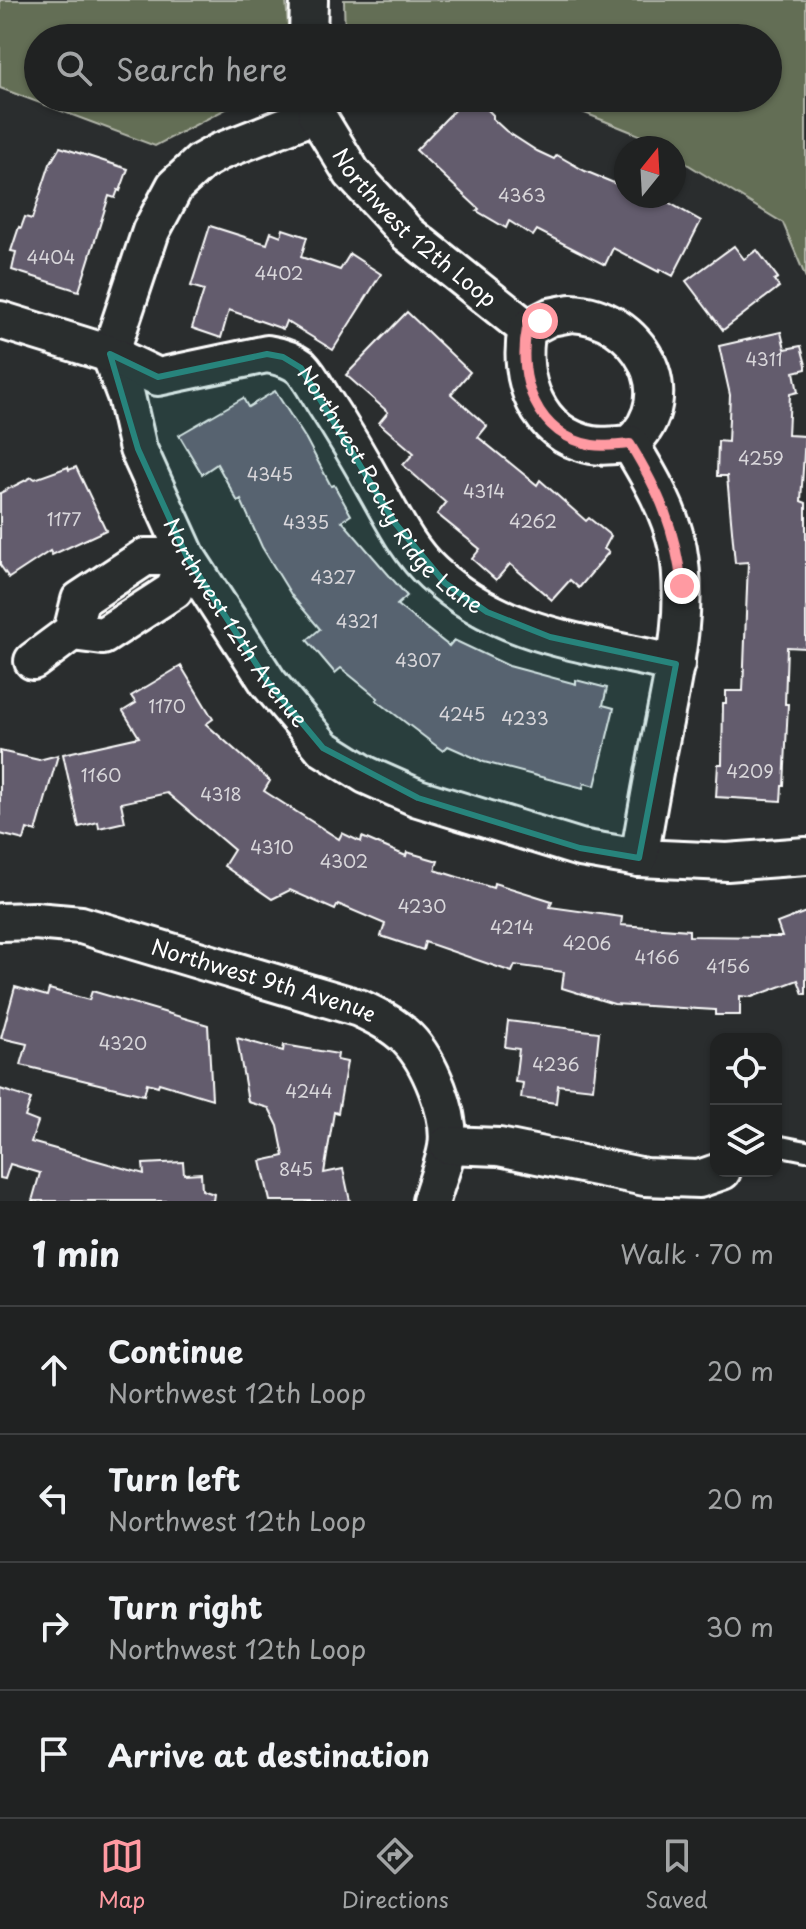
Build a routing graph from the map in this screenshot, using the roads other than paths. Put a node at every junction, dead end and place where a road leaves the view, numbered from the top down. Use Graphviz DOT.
graph roads {
  1 [pos="309,0"];
  2 [pos="308,24"];
  3 [pos="302,112"];
  4 [pos="318,112"];
  5 [pos="0,320"];
  6 [pos="527,329"];
  7 [pos="110,354"];
  8 [pos="630,444"];
  9 [pos="187,557"];
  10 [pos="33,661"];
  11 [pos="676,664"];
  12 [pos="806,856"];
  13 [pos="639,858"];
  14 [pos="0,922"];
  15 [pos="448,1145"];
  16 [pos="782,1146"];
  17 [pos="806,1151"];
  18 [pos="710,1175"];
  19 [pos="431,1201"];
  1 -- 2 [label="street"];
  3 -- 7 [label="street"];
  4 -- 6 [label="street, Northwest 12th Loop"];
  5 -- 7 [label="street, Northwest Rocky Ridge Lane"];
  6 -- 8 [label="street"];
  6 -- 8 [label="street"];
  7 -- 9 [label="street, Northwest 12th Avenue"];
  7 -- 11 [label="street, Northwest Rocky Ridge Lane"];
  8 -- 11 [label="street"];
  9 -- 10 [label="street"];
  9 -- 13 [label="street, Northwest 12th Avenue"];
  11 -- 13 [label="street"];
  12 -- 13 [label="street, Northwest 12th Avenue"];
  14 -- 15 [label="street, Northwest 9th Avenue"];
  15 -- 18 [label="street"];
  15 -- 19 [label="street"];
  16 -- 17 [label="lane"];
}
